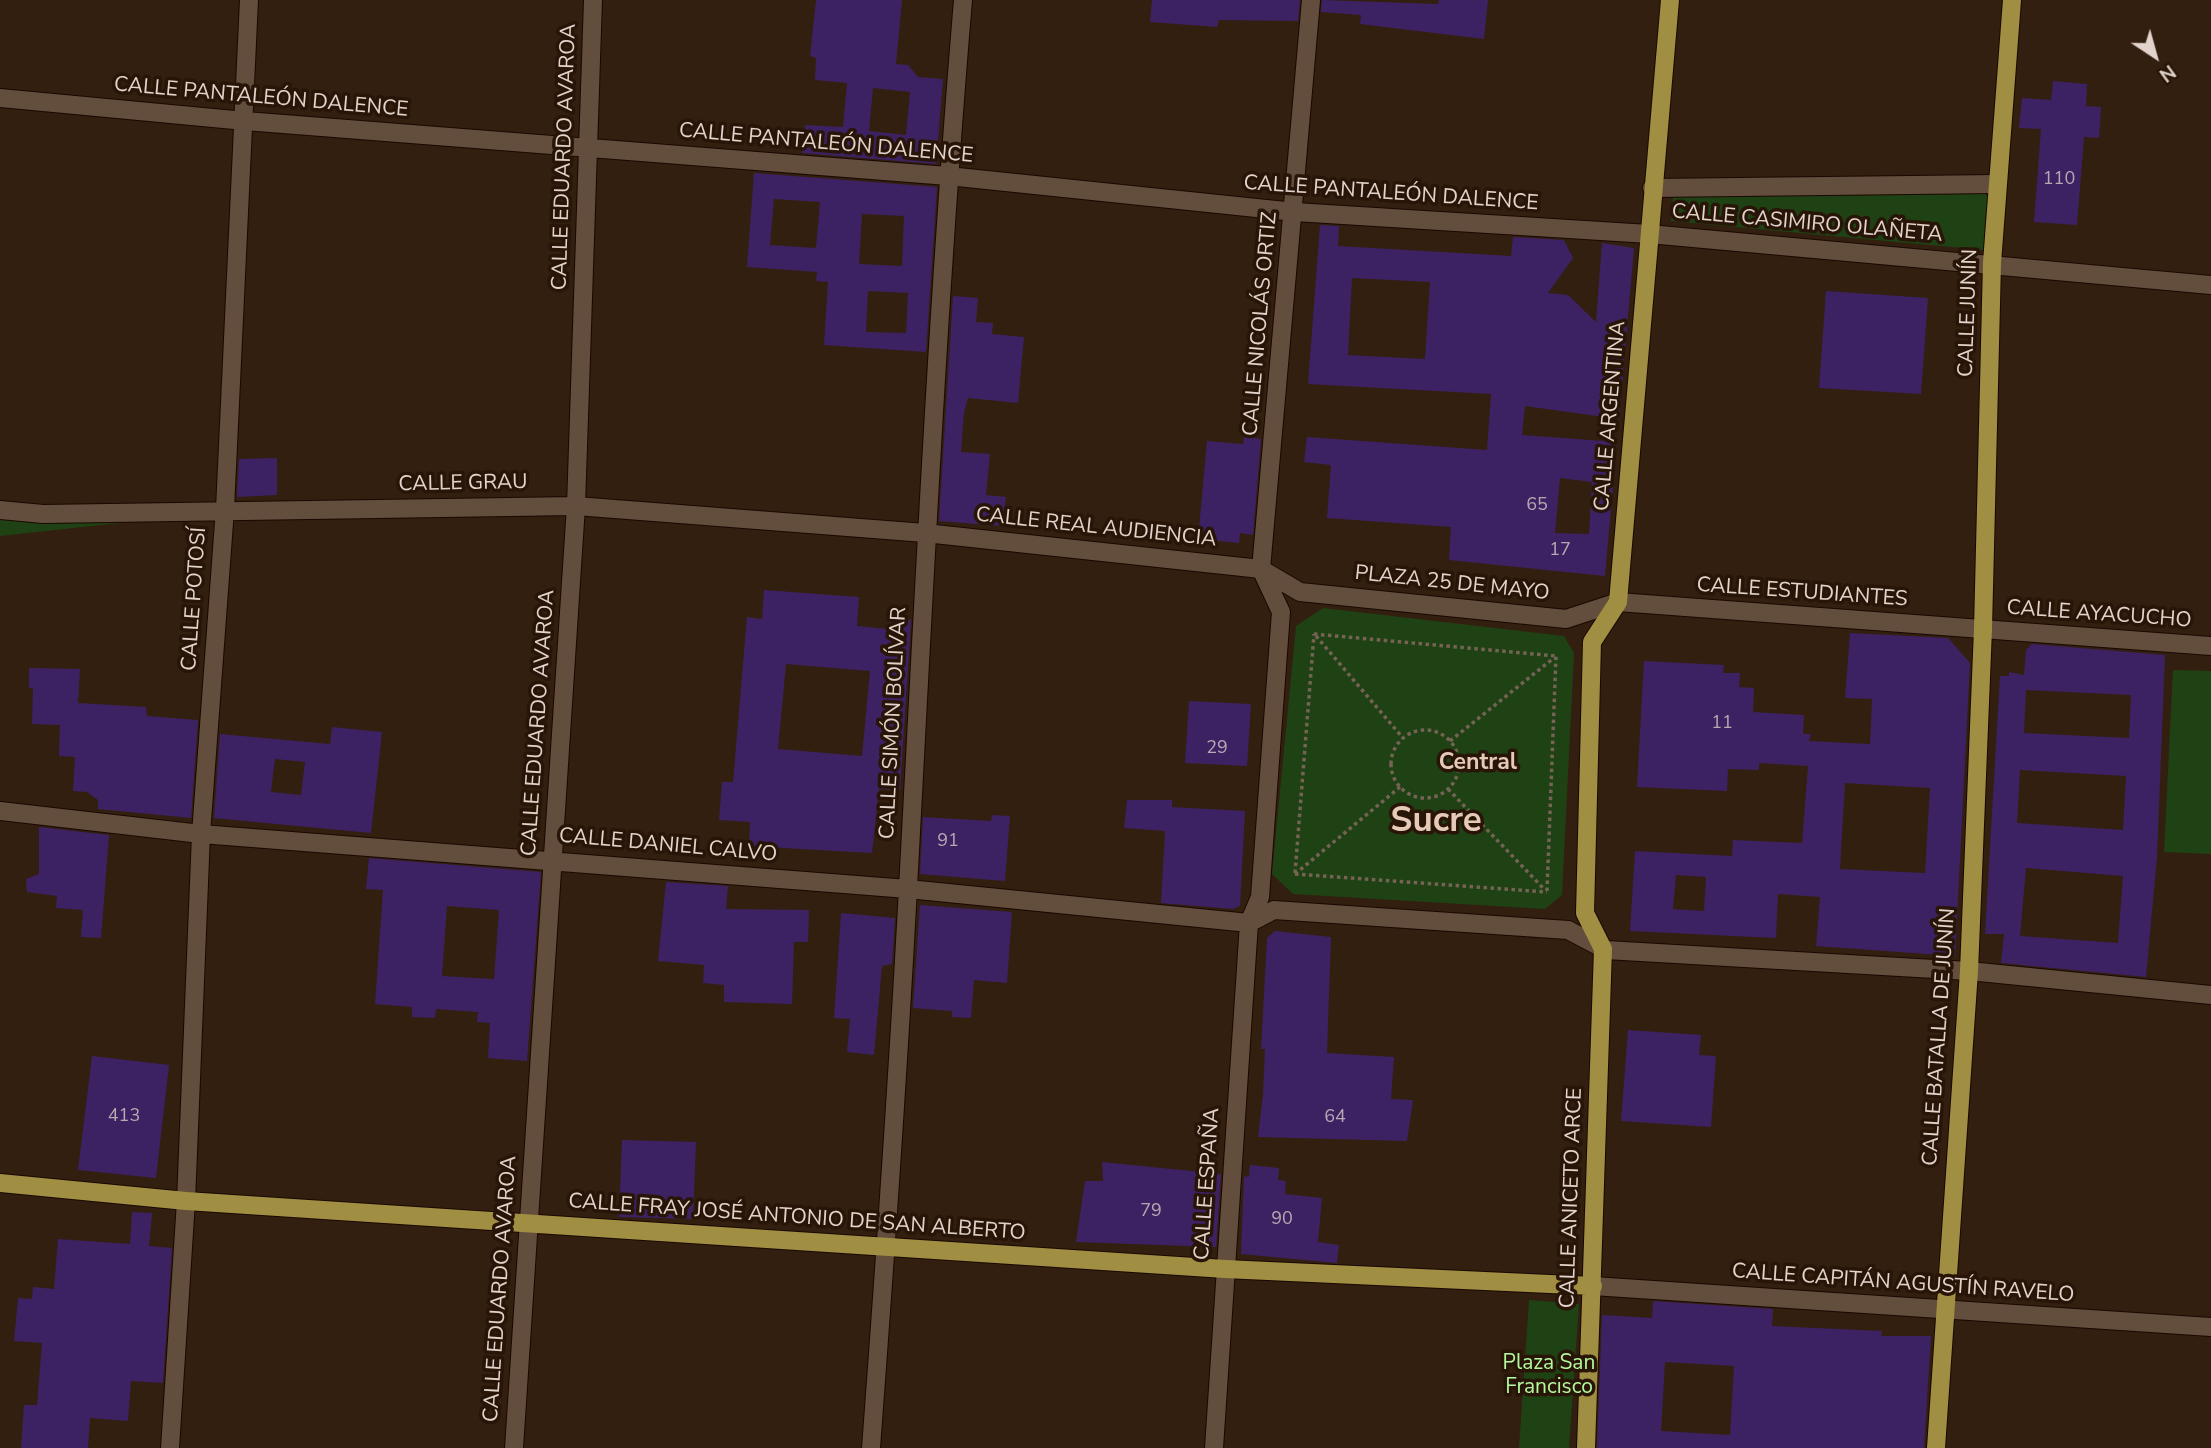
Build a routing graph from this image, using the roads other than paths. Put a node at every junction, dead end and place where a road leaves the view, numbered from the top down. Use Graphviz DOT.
graph roads {
  1 [pos="249,0"];
  2 [pos="593,0"];
  3 [pos="963,0"];
  4 [pos="1311,0"];
  5 [pos="1670,0"];
  6 [pos="2012,0"];
  7 [pos="0,98"];
  8 [pos="246,121"];
  9 [pos="589,148"];
  10 [pos="948,176"];
  11 [pos="1997,184"];
  12 [pos="1652,188"];
  13 [pos="1294,212"];
  14 [pos="1649,234"];
  15 [pos="1992,263"];
  16 [pos="2211,285"];
  17 [pos="576,506"];
  18 [pos="225,509"];
  19 [pos="0,510"];
  20 [pos="925,533"];
  21 [pos="1261,569"];
  22 [pos="1618,602"];
  23 [pos="1983,629"];
  24 [pos="2211,646"];
  25 [pos="0,811"];
  26 [pos="201,834"];
  27 [pos="554,859"];
  28 [pos="908,889"];
  29 [pos="1249,923"];
  30 [pos="1603,949"];
  31 [pos="1969,971"];
  32 [pos="2211,995"];
  33 [pos="0,1184"];
  34 [pos="187,1201"];
  35 [pos="527,1224"];
  36 [pos="886,1247"];
  37 [pos="1225,1269"];
  38 [pos="1593,1286"];
  39 [pos="1944,1308"];
  40 [pos="2211,1328"];
  41 [pos="170,1448"];
  42 [pos="514,1448"];
  43 [pos="871,1448"];
  44 [pos="1214,1448"];
  45 [pos="1586,1448"];
  46 [pos="1936,1448"];
  1 -- 8 [label="street, CALLE POTOSÍ"];
  2 -- 9 [label="street, CALLE EDUARDO AVAROA"];
  3 -- 10 [label="street, CALLE SIMÓN BOLÍVAR"];
  4 -- 13 [label="street, CALLE NICOLÁS ORTIZ"];
  5 -- 12 [label="main road, CALLE ARGENTINA"];
  6 -- 11 [label="main road, CALLE JUNÍN"];
  7 -- 8 [label="street, CALLE PANTALEÓN DALENCE"];
  8 -- 9 [label="street, CALLE PANTALEÓN DALENCE"];
  8 -- 18 [label="street, CALLE POTOSÍ"];
  9 -- 10 [label="street, CALLE PANTALEÓN DALENCE"];
  9 -- 17 [label="street, CALLE EDUARDO AVAROA"];
  10 -- 13 [label="street, CALLE PANTALEÓN DALENCE"];
  10 -- 20 [label="street, CALLE SIMÓN BOLÍVAR"];
  11 -- 12 [label="street, CALLE CASIMIRO OLAÑETA"];
  11 -- 15 [label="main road, CALLE JUNÍN"];
  12 -- 14 [label="main road, CALLE ARGENTINA"];
  13 -- 14 [label="street, CALLE PANTALEÓN DALENCE"];
  13 -- 21 [label="street, CALLE NICOLÁS ORTIZ"];
  14 -- 15 [label="street, CALLE CASIMIRO OLAÑETA"];
  14 -- 22 [label="main road, CALLE ARGENTINA"];
  15 -- 16 [label="street, CALLE CASIMIRO OLAÑETA"];
  15 -- 23 [label="main road, CALLE JUNÍN"];
  17 -- 18 [label="street, CALLE GRAU"];
  17 -- 20 [label="street, CALLE GRAU"];
  17 -- 27 [label="street, CALLE EDUARDO AVAROA"];
  18 -- 19 [label="street, CALLE GRAU"];
  18 -- 26 [label="street, CALLE POTOSÍ"];
  20 -- 21 [label="street, CALLE REAL AUDIENCIA"];
  20 -- 28 [label="street, CALLE SIMÓN BOLÍVAR"];
  21 -- 22 [label="street, PLAZA 25 DE MAYO"];
  21 -- 29 [label="street"];
  22 -- 23 [label="street, CALLE ESTUDIANTES"];
  22 -- 30 [label="main road"];
  23 -- 24 [label="street, CALLE AYACUCHO"];
  23 -- 31 [label="main road, CALLE BATALLA DE JUNÍN"];
  25 -- 26 [label="street, CALLE DANIEL CALVO"];
  26 -- 27 [label="street, CALLE DANIEL CALVO"];
  26 -- 34 [label="street, CALLE POTOSÍ"];
  27 -- 28 [label="street, CALLE DANIEL CALVO"];
  27 -- 35 [label="street, CALLE EDUARDO AVAROA"];
  28 -- 29 [label="street, CALLE DANIEL CALVO"];
  28 -- 36 [label="street, CALLE SIMÓN BOLÍVAR"];
  29 -- 30 [label="street"];
  29 -- 37 [label="street, CALLE ESPAÑA"];
  30 -- 31 [label="street"];
  30 -- 38 [label="main road, CALLE ANICETO ARCE"];
  31 -- 32 [label="street"];
  31 -- 39 [label="main road, CALLE BATALLA DE JUNÍN"];
  33 -- 34 [label="main road, CALLE FRAY JOSÉ ANTONIO DE SAN ALBERTO"];
  34 -- 35 [label="main road, CALLE FRAY JOSÉ ANTONIO DE SAN ALBERTO"];
  34 -- 41 [label="street, CALLE POTOSÍ"];
  35 -- 36 [label="main road, CALLE FRAY JOSÉ ANTONIO DE SAN ALBERTO"];
  35 -- 42 [label="street, CALLE EDUARDO AVAROA"];
  36 -- 37 [label="main road, CALLE FRAY JOSÉ ANTONIO DE SAN ALBERTO"];
  36 -- 43 [label="street, CALLE SIMÓN BOLÍVAR"];
  37 -- 38 [label="main road, CALLE FRAY JOSÉ ANTONIO DE SAN ALBERTO"];
  37 -- 44 [label="street, CALLE ESPAÑA"];
  38 -- 39 [label="street, CALLE CAPITÁN AGUSTÍN RAVELO"];
  38 -- 45 [label="main road, CALLE ANICETO ARCE"];
  39 -- 40 [label="street, CALLE CAPITÁN AGUSTÍN RAVELO"];
  39 -- 46 [label="main road, CALLE BATALLA DE JUNÍN"];
}
